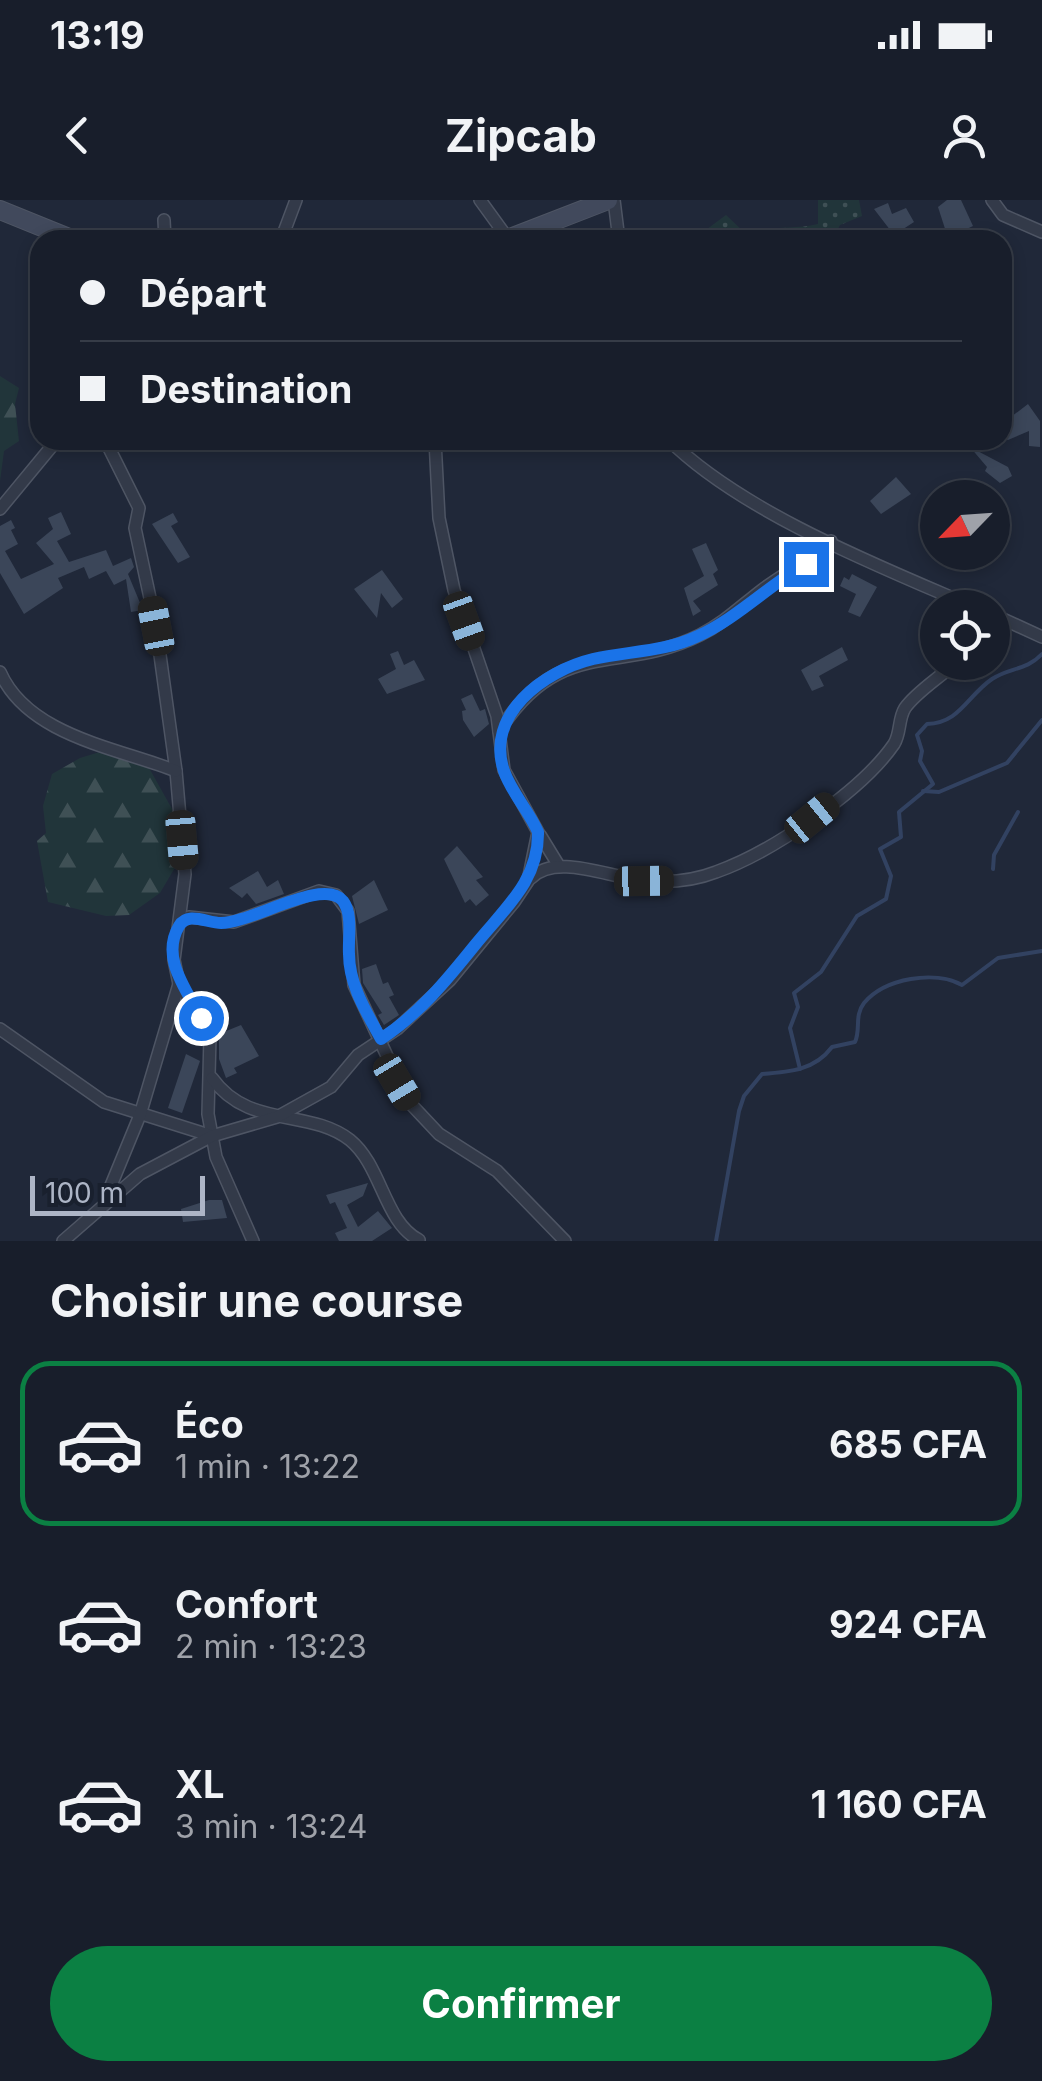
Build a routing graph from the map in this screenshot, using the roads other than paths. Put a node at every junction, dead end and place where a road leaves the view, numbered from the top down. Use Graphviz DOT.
graph roads {
  1 [pos="296,200"];
  2 [pos="480,200"];
  3 [pos="611,200"];
  4 [pos="992,200"];
  5 [pos="16,208"];
  6 [pos="0,210"];
  7 [pos="164,220"];
  8 [pos="44,230"];
  9 [pos="164,230"];
  10 [pos="285,230"];
  11 [pos="501,230"];
  12 [pos="534,230"];
  13 [pos="617,230"];
  14 [pos="1042,232"];
  15 [pos="49,450"];
  16 [pos="110,450"];
  17 [pos="435,450"];
  18 [pos="682,450"];
  19 [pos="0,509"];
  20 [pos="831,542"];
  21 [pos="929,590"];
  22 [pos="1010,623"];
  23 [pos="1042,638"];
  24 [pos="0,672"];
  25 [pos="936,680"];
  26 [pos="499,731"];
  27 [pos="176,771"];
  28 [pos="538,832"];
  29 [pos="559,866"];
  30 [pos="528,881"];
  31 [pos="180,922"];
  32 [pos="179,984"];
  33 [pos="0,1029"];
  34 [pos="381,1039"];
  35 [pos="212,1078"];
  36 [pos="140,1115"];
  37 [pos="277,1117"];
  38 [pos="212,1136"];
  39 [pos="105,1200"];
  40 [pos="419,1240"];
  41 [pos="63,1241"];
  42 [pos="253,1241"];
  43 [pos="565,1241"];
  1 -- 10 [label="street"];
  2 -- 11 [label="street"];
  3 -- 12 [label="street"];
  3 -- 13 [label="street"];
  4 -- 14 [label="street"];
  5 -- 6 [label="street"];
  5 -- 8 [label="street"];
  7 -- 9 [label="street"];
  15 -- 19 [label="street"];
  16 -- 27 [label="street"];
  17 -- 26 [label="street"];
  18 -- 20 [label="street"];
  20 -- 21 [label="street"];
  20 -- 26 [label="street"];
  22 -- 23 [label="street"];
  24 -- 27 [label="street"];
  25 -- 29 [label="street"];
  26 -- 28 [label="street"];
  27 -- 31 [label="street"];
  28 -- 29 [label="street"];
  28 -- 30 [label="street"];
  29 -- 30 [label="street"];
  30 -- 34 [label="street"];
  31 -- 32 [label="street"];
  31 -- 34 [label="street"];
  32 -- 35 [label="street"];
  32 -- 36 [label="street"];
  33 -- 36 [label="street"];
  34 -- 37 [label="street"];
  34 -- 43 [label="street"];
  35 -- 37 [label="street"];
  35 -- 38 [label="street"];
  36 -- 38 [label="street"];
  36 -- 39 [label="street"];
  37 -- 38 [label="street"];
  37 -- 40 [label="street"];
  38 -- 39 [label="street"];
  38 -- 42 [label="street"];
  39 -- 41 [label="street"];
}
